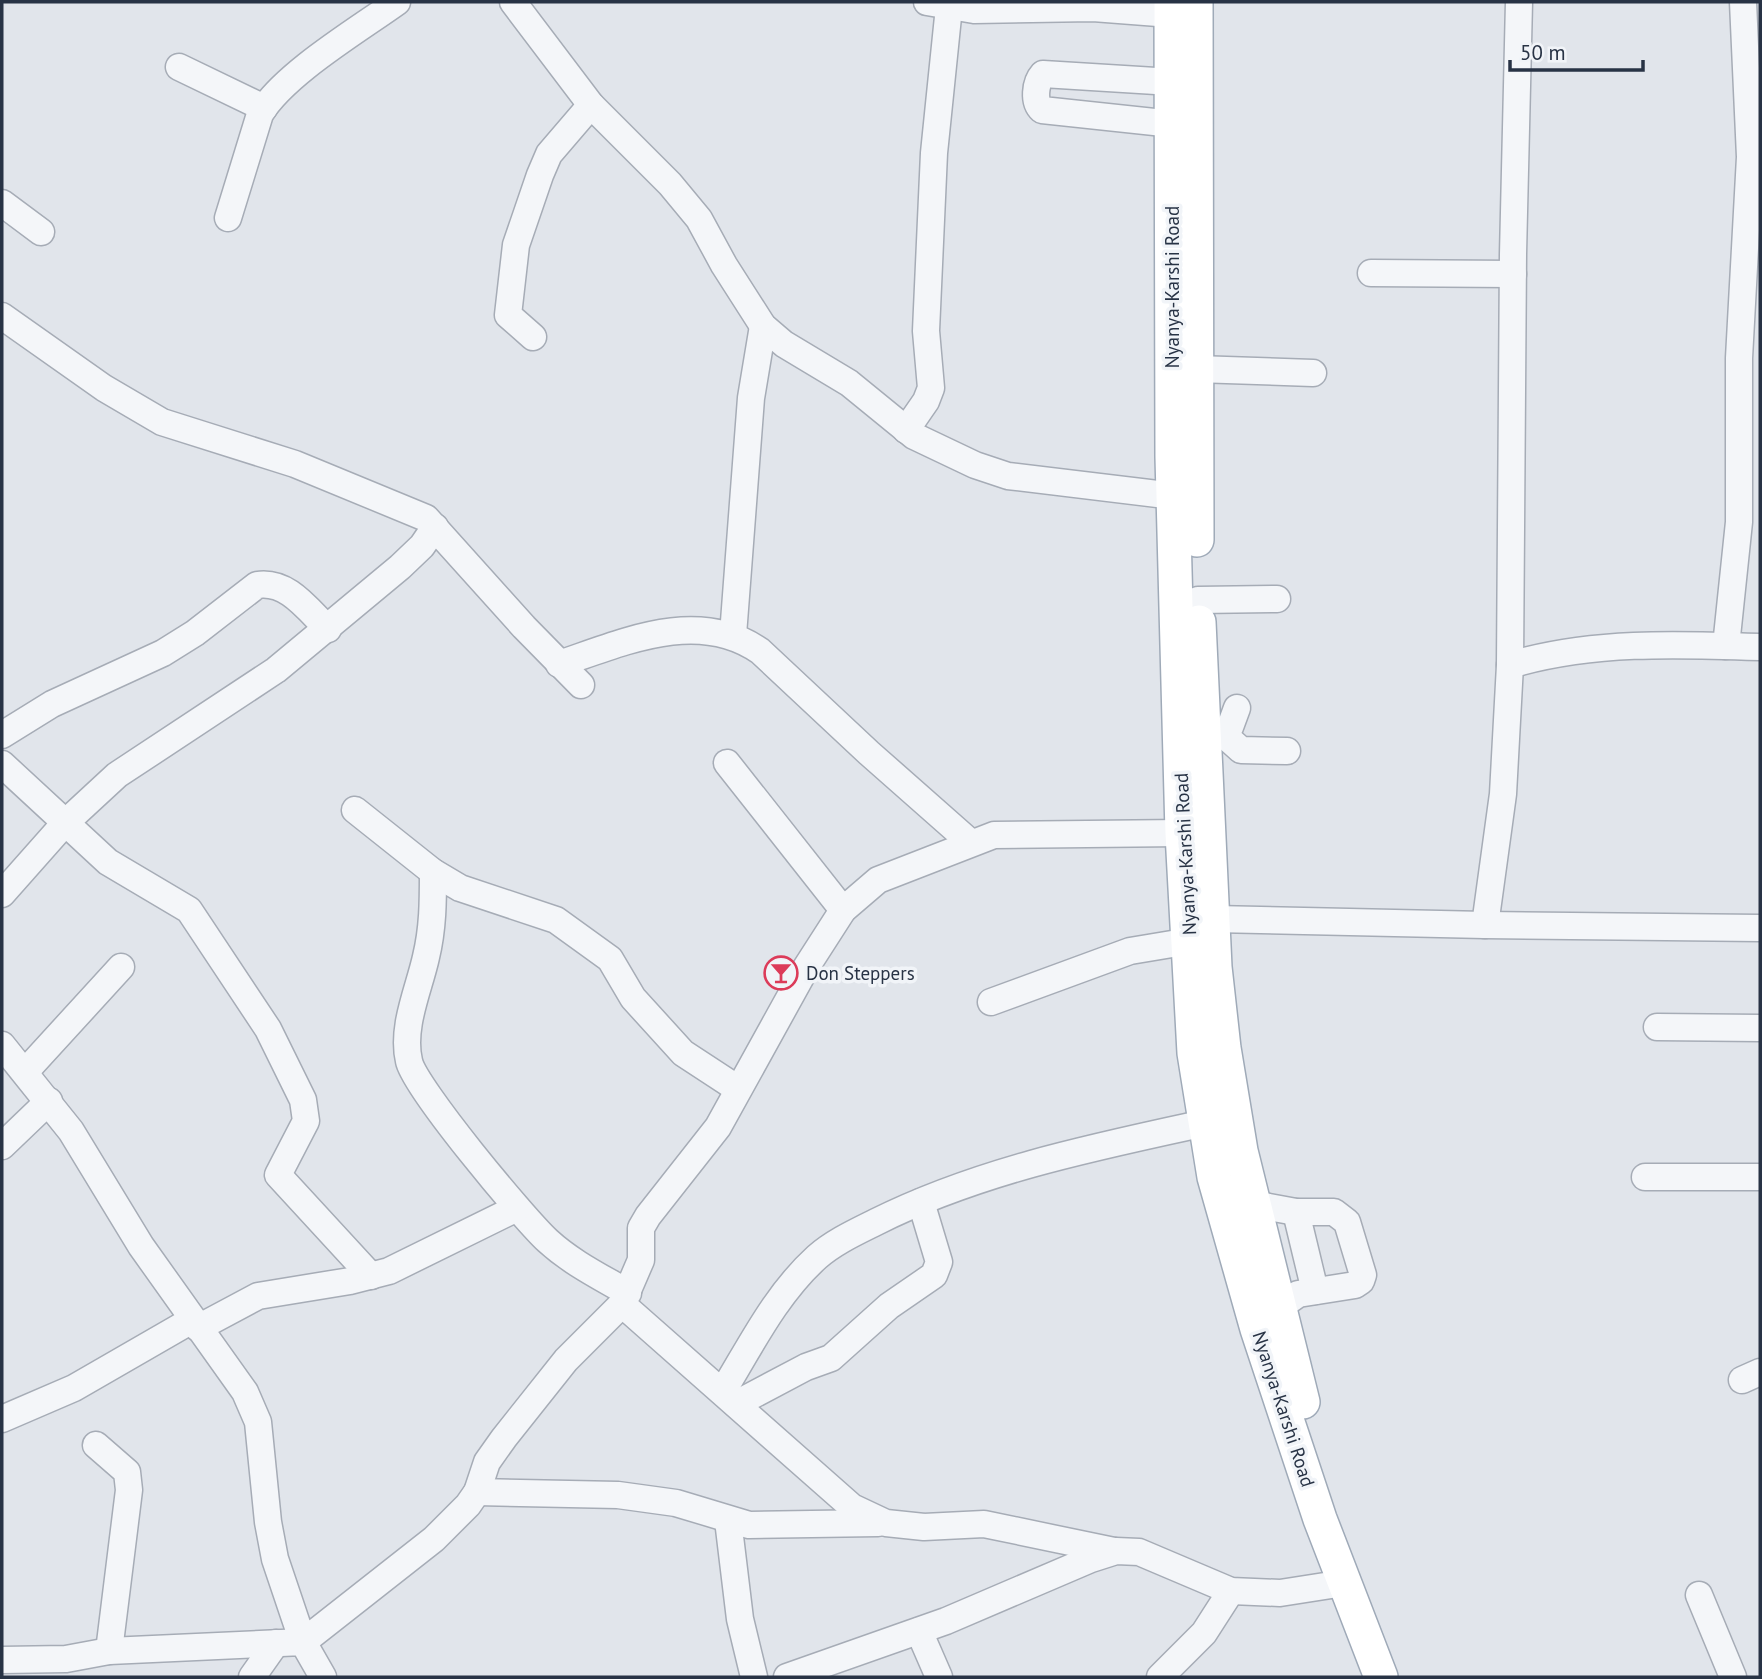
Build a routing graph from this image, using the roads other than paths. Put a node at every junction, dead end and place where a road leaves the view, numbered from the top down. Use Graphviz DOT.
graph roads {
  1 [pos="397,2"];
  2 [pos="513,2"];
  3 [pos="1519,2"];
  4 [pos="1742,2"];
  5 [pos="938,4"];
  6 [pos="1179,6"];
  7 [pos="179,67"];
  8 [pos="1172,82"];
  9 [pos="591,105"];
  10 [pos="264,108"];
  11 [pos="1173,124"];
  12 [pos="1755,157"];
  13 [pos="2,203"];
  14 [pos="228,218"];
  15 [pos="41,233"];
  16 [pos="1371,273"];
  17 [pos="1513,274"];
  18 [pos="2,316"];
  19 [pos="763,326"];
  20 [pos="533,337"];
  21 [pos="1750,358"];
  22 [pos="1196,369"];
  23 [pos="1313,373"];
  24 [pos="906,430"];
  25 [pos="1174,496"];
  26 [pos="435,527"];
  27 [pos="1277,599"];
  28 [pos="1191,609"];
  29 [pos="328,629"];
  30 [pos="733,635"];
  31 [pos="1726,646"];
  32 [pos="1760,647"];
  33 [pos="559,664"];
  34 [pos="1510,665"];
  35 [pos="581,685"];
  36 [pos="1237,708"];
  37 [pos="1213,730"];
  38 [pos="2,735"];
  39 [pos="1287,751"];
  40 [pos="727,763"];
  41 [pos="2,764"];
  42 [pos="355,810"];
  43 [pos="64,824"];
  44 [pos="1182,833"];
  45 [pos="971,843"];
  46 [pos="433,872"];
  47 [pos="2,894"];
  48 [pos="843,910"];
  49 [pos="1214,919"];
  50 [pos="1485,925"];
  51 [pos="1760,928"];
  52 [pos="1190,942"];
  53 [pos="121,967"];
  54 [pos="991,1002"];
  55 [pos="1657,1027"];
  56 [pos="1760,1028"];
  57 [pos="2,1045"];
  58 [pos="25,1072"];
  59 [pos="738,1089"];
  60 [pos="49,1101"];
  61 [pos="1205,1124"];
  62 [pos="2,1146"];
  63 [pos="1645,1177"];
  64 [pos="1760,1177"];
  65 [pos="921,1202"];
  66 [pos="1253,1203"];
  67 [pos="517,1208"];
  68 [pos="1296,1212"];
  69 [pos="371,1276"];
  70 [pos="1315,1292"];
  71 [pos="625,1298"];
  72 [pos="1278,1308"];
  73 [pos="195,1324"];
  74 [pos="729,1398"];
  75 [pos="2,1419"];
  76 [pos="96,1445"];
  77 [pos="477,1492"];
  78 [pos="728,1520"];
  79 [pos="886,1523"];
  80 [pos="1116,1551"];
  81 [pos="1344,1583"];
  82 [pos="1231,1591"];
  83 [pos="1699,1595"];
  84 [pos="919,1631"];
  85 [pos="303,1642"];
  86 [pos="276,1643"];
  87 [pos="109,1651"];
  88 [pos="2,1660"];
  89 [pos="252,1677"];
  90 [pos="323,1677"];
  91 [pos="754,1677"];
  92 [pos="787,1677"];
  93 [pos="939,1677"];
  94 [pos="1160,1677"];
  95 [pos="1381,1677"];
  96 [pos="1402,1677"];
  97 [pos="1733,1677"];
  1 -- 10 [label="street"];
  2 -- 9 [label="street"];
  3 -- 17 [label="street"];
  4 -- 12 [label="street"];
  5 -- 6 [label="street"];
  5 -- 24 [label="street"];
  6 -- 8 [label="main road, Nyanya-Karshi Road"];
  6 -- 22 [label="main road, Nyanya-Karshi Road"];
  7 -- 10 [label="street"];
  8 -- 11 [label="main road, Nyanya-Karshi Road"];
  8 -- 11 [label="street"];
  9 -- 19 [label="street"];
  9 -- 20 [label="street"];
  10 -- 14 [label="street"];
  11 -- 25 [label="main road, Nyanya-Karshi Road"];
  12 -- 21 [label="street"];
  13 -- 15 [label="street"];
  16 -- 17 [label="street"];
  17 -- 34 [label="street"];
  18 -- 26 [label="street"];
  19 -- 24 [label="street"];
  19 -- 30 [label="street"];
  21 -- 31 [label="street"];
  22 -- 23 [label="street"];
  22 -- 28 [label="main road, Nyanya-Karshi Road"];
  24 -- 25 [label="street"];
  25 -- 28 [label="main road, Nyanya-Karshi Road"];
  26 -- 29 [label="street"];
  26 -- 33 [label="street"];
  27 -- 28 [label="street"];
  28 -- 37 [label="main road, Nyanya-Karshi Road"];
  28 -- 44 [label="main road, Nyanya-Karshi Road"];
  29 -- 38 [label="street"];
  29 -- 43 [label="street"];
  30 -- 33 [label="street"];
  30 -- 45 [label="street"];
  31 -- 32 [label="street"];
  31 -- 34 [label="street"];
  33 -- 35 [label="street"];
  34 -- 50 [label="street"];
  36 -- 37 [label="street"];
  37 -- 39 [label="street"];
  37 -- 49 [label="main road, Nyanya-Karshi Road"];
  40 -- 48 [label="street"];
  41 -- 43 [label="street"];
  42 -- 46 [label="street"];
  43 -- 47 [label="street"];
  43 -- 69 [label="street"];
  44 -- 45 [label="street"];
  44 -- 52 [label="main road, Nyanya-Karshi Road"];
  45 -- 48 [label="street"];
  46 -- 59 [label="street"];
  46 -- 67 [label="street"];
  48 -- 59 [label="street"];
  49 -- 50 [label="street"];
  49 -- 66 [label="main road, Nyanya-Karshi Road"];
  50 -- 51 [label="street"];
  52 -- 54 [label="street"];
  52 -- 61 [label="main road, Nyanya-Karshi Road"];
  53 -- 58 [label="street"];
  55 -- 56 [label="street"];
  57 -- 58 [label="street"];
  58 -- 60 [label="street"];
  59 -- 71 [label="street"];
  60 -- 62 [label="street"];
  60 -- 73 [label="street"];
  61 -- 65 [label="street"];
  61 -- 81 [label="main road, Nyanya-Karshi Road"];
  63 -- 64 [label="street"];
  65 -- 74 [label="street"];
  65 -- 74 [label="street"];
  66 -- 68 [label="street"];
  66 -- 72 [label="main road, Nyanya-Karshi Road"];
  67 -- 69 [label="street"];
  67 -- 71 [label="street"];
  68 -- 70 [label="street"];
  68 -- 70 [label="street"];
  69 -- 73 [label="street"];
  70 -- 72 [label="street"];
  71 -- 74 [label="street"];
  71 -- 77 [label="street"];
  72 -- 96 [label="main road, Nyanya-Karshi Road"];
  73 -- 75 [label="street"];
  73 -- 85 [label="street"];
  74 -- 79 [label="street"];
  76 -- 87 [label="street"];
  77 -- 78 [label="street"];
  77 -- 85 [label="street"];
  78 -- 79 [label="street"];
  78 -- 91 [label="street"];
  79 -- 80 [label="street"];
  80 -- 82 [label="street"];
  80 -- 84 [label="street"];
  81 -- 82 [label="street"];
  81 -- 95 [label="main road, Nyanya-Karshi Road"];
  82 -- 94 [label="street"];
  83 -- 97 [label="street"];
  84 -- 92 [label="street"];
  84 -- 93 [label="street"];
  85 -- 86 [label="street"];
  85 -- 90 [label="street"];
  86 -- 87 [label="street"];
  86 -- 89 [label="street"];
  87 -- 88 [label="street"];
}
